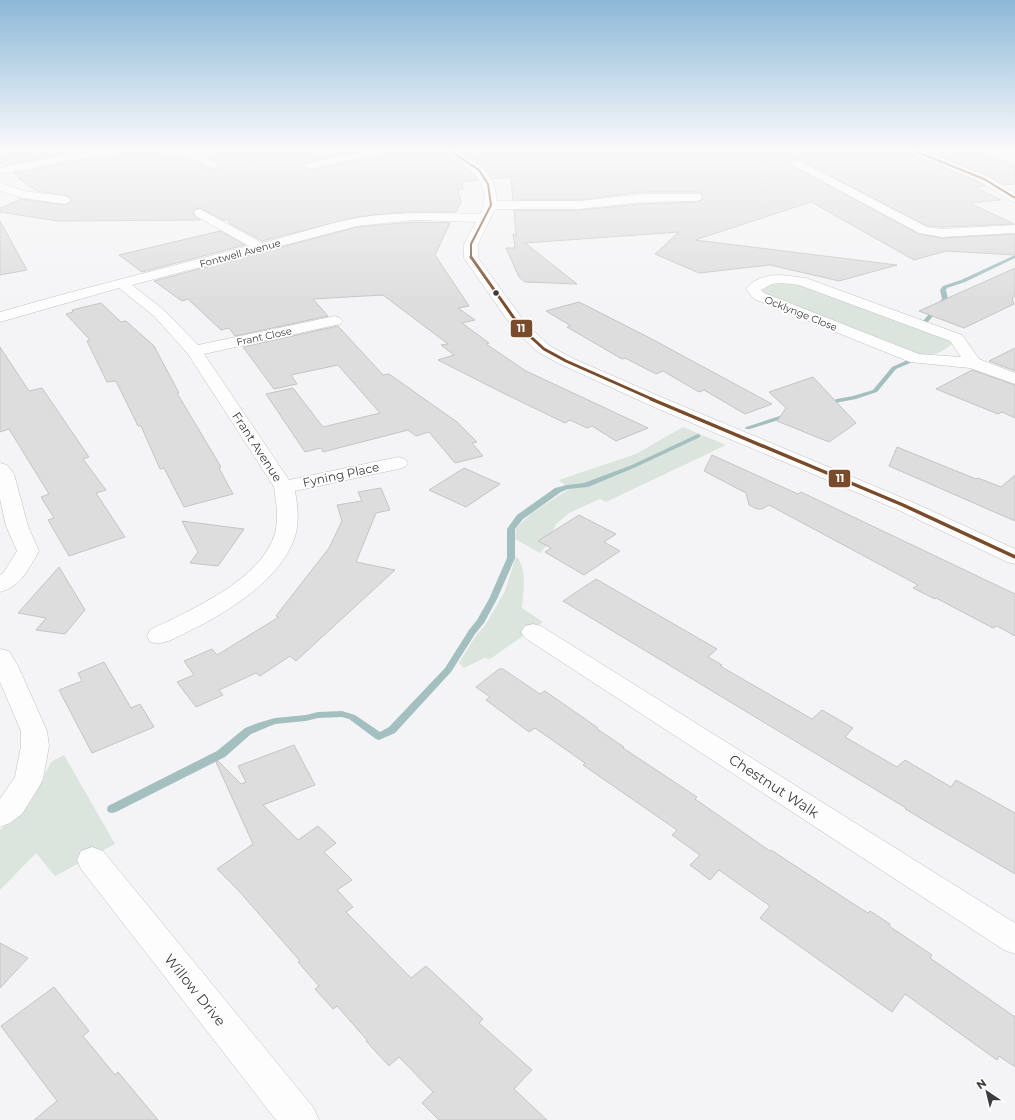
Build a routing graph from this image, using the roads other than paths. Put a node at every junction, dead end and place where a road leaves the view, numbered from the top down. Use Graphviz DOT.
graph roads {
  1 [pos="487,200"];
  2 [pos="622,200"];
  3 [pos="868,200"];
  4 [pos="487,211"];
  5 [pos="201,218"];
  6 [pos="1015,229"];
  7 [pos="260,247"];
  8 [pos="122,284"];
  9 [pos="0,317"];
  10 [pos="335,321"];
  11 [pos="194,351"];
  12 [pos="973,363"];
  13 [pos="1015,379"];
  14 [pos="399,464"];
  15 [pos="0,469"];
  16 [pos="284,487"];
  17 [pos="1015,557"];
  18 [pos="0,586"];
  19 [pos="533,632"];
  20 [pos="159,636"];
  21 [pos="0,657"];
  22 [pos="0,815"];
  23 [pos="92,860"];
  24 [pos="1015,940"];
  25 [pos="300,1120"];
  1 -- 4 [label="street"];
  2 -- 4 [label="street, Fontwell Avenue"];
  3 -- 6 [label="street"];
  4 -- 7 [label="street, Fontwell Avenue"];
  4 -- 17 [label="street"];
  5 -- 7 [label="street"];
  7 -- 8 [label="street, Fontwell Avenue"];
  8 -- 9 [label="street, Fontwell Avenue"];
  8 -- 11 [label="street, Frant Avenue"];
  10 -- 11 [label="street, Frant Close"];
  11 -- 16 [label="street, Frant Avenue"];
  12 -- 12 [label="street, Ocklynge Close"];
  12 -- 13 [label="street, Ocklynge Close"];
  14 -- 16 [label="street, Fyning Place"];
  15 -- 18 [label="street"];
  16 -- 20 [label="street, Frant Avenue"];
  19 -- 24 [label="street, Chestnut Walk"];
  21 -- 22 [label="street"];
  23 -- 25 [label="street, Willow Drive"];
}
